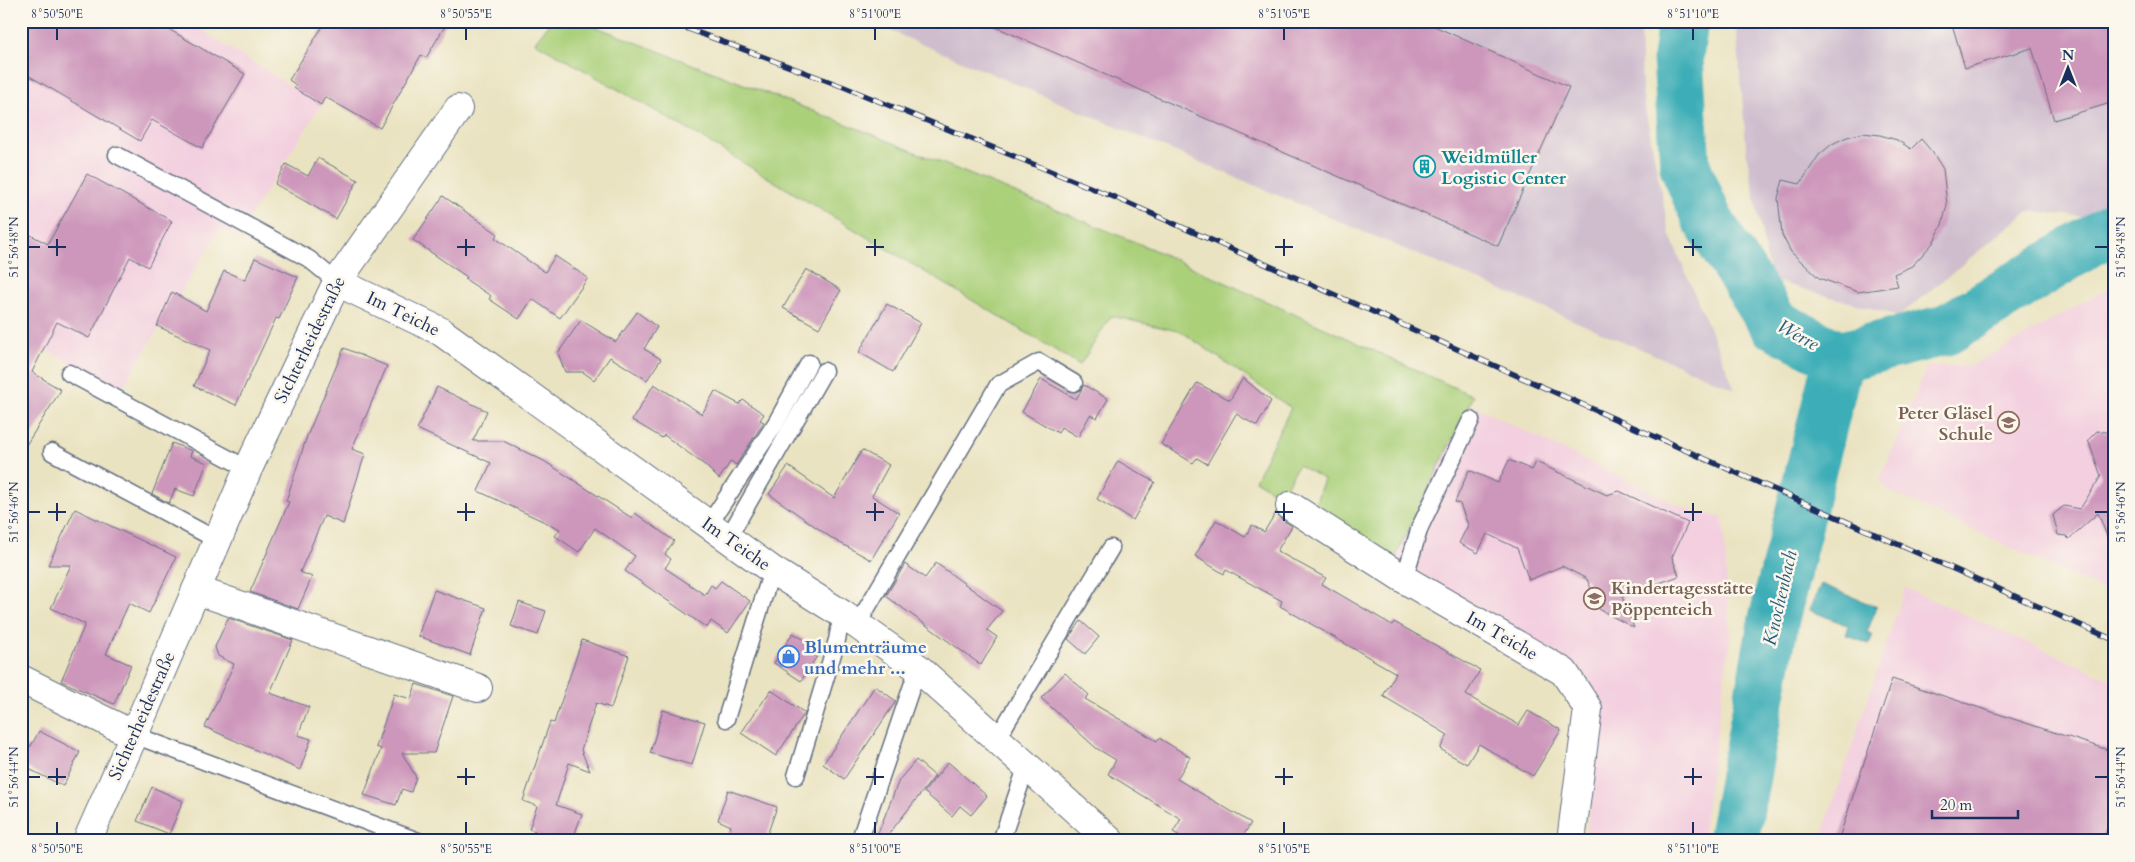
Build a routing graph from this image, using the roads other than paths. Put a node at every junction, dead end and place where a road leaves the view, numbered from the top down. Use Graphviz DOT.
graph roads {
  1 [pos="458,109"];
  2 [pos="117,155"];
  3 [pos="337,282"];
  4 [pos="809,363"];
  5 [pos="824,372"];
  6 [pos="69,373"];
  7 [pos="1074,383"];
  8 [pos="1471,420"];
  9 [pos="52,452"];
  10 [pos="248,469"];
  11 [pos="1290,506"];
  12 [pos="718,531"];
  13 [pos="217,540"];
  14 [pos="1111,548"];
  15 [pos="772,570"];
  16 [pos="1404,579"];
  17 [pos="196,590"];
  18 [pos="850,620"];
  19 [pos="918,668"];
  20 [pos="21,679"];
  21 [pos="478,688"];
  22 [pos="726,719"];
  23 [pos="134,735"];
  24 [pos="998,737"];
  25 [pos="1027,765"];
  26 [pos="796,776"];
  27 [pos="862,833"];
  28 [pos="87,841"];
  29 [pos="418,841"];
  30 [pos="1002,841"];
  31 [pos="1110,841"];
  32 [pos="1571,841"];
  1 -- 3 [label="street, Sichterheidestraße"];
  2 -- 3 [label="lane"];
  3 -- 10 [label="street, Sichterheidestraße"];
  3 -- 12 [label="street, Im Teiche"];
  4 -- 12 [label="lane"];
  5 -- 12 [label="lane"];
  6 -- 10 [label="lane"];
  7 -- 18 [label="lane"];
  8 -- 16 [label="lane"];
  9 -- 13 [label="lane"];
  10 -- 13 [label="street, Sichterheidestraße"];
  11 -- 16 [label="street, Im Teiche"];
  12 -- 15 [label="street, Im Teiche"];
  13 -- 17 [label="street, Sichterheidestraße"];
  14 -- 24 [label="lane"];
  15 -- 18 [label="street, Im Teiche"];
  15 -- 22 [label="lane"];
  16 -- 32 [label="street, Im Teiche"];
  17 -- 21 [label="street"];
  17 -- 23 [label="street, Sichterheidestraße"];
  18 -- 19 [label="street, Im Teiche"];
  18 -- 26 [label="lane"];
  19 -- 24 [label="street, Im Teiche"];
  19 -- 27 [label="lane"];
  20 -- 23 [label="street"];
  23 -- 28 [label="street, Sichterheidestraße"];
  23 -- 29 [label="lane"];
  24 -- 25 [label="street, Im Teiche"];
  25 -- 30 [label="lane"];
  25 -- 31 [label="street, Im Teiche"];
}
